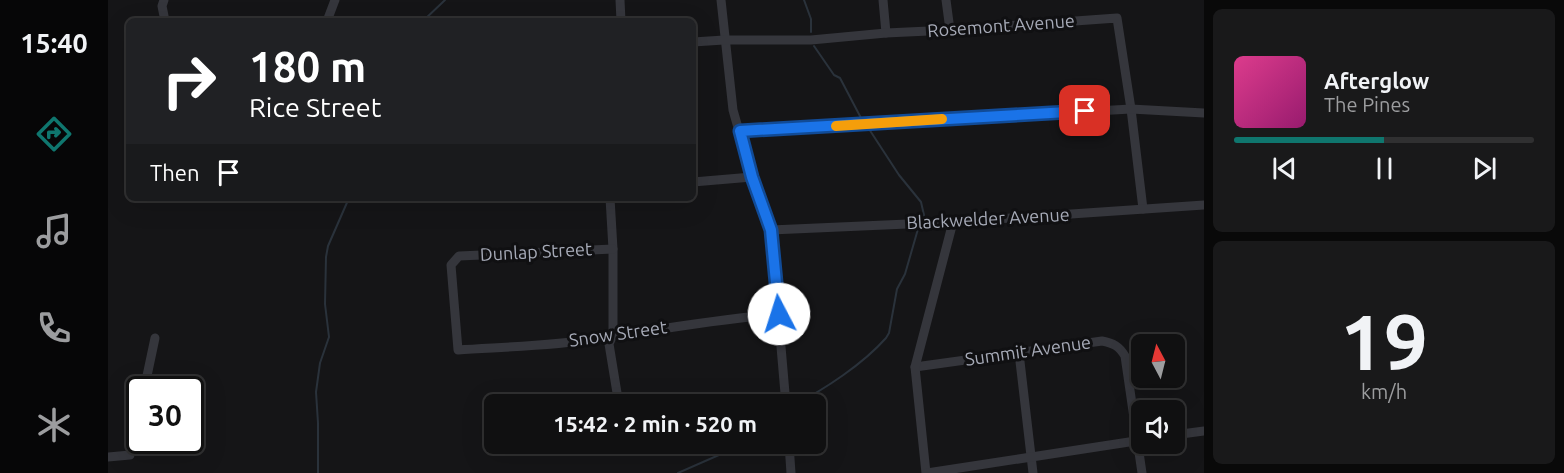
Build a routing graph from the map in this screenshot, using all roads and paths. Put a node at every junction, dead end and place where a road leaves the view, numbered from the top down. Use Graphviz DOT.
graph roads {
  1 [pos="164,0"];
  2 [pos="335,0"];
  3 [pos="620,0"];
  4 [pos="721,0"];
  5 [pos="883,0"];
  6 [pos="946,0"];
  7 [pos="164,18"];
  8 [pos="328,18"];
  9 [pos="621,18"];
  10 [pos="950,30"];
  11 [pos="886,33"];
  12 [pos="724,40"];
  13 [pos="696,42"];
  14 [pos="1131,109"];
  15 [pos="1204,113"];
  16 [pos="740,131"];
  17 [pos="752,177"];
  18 [pos="696,182"];
  19 [pos="610,201"];
  20 [pos="1204,205"];
  21 [pos="1143,209"];
  22 [pos="953,222"];
  23 [pos="771,230"];
  24 [pos="613,249"];
  25 [pos="779,314"];
  26 [pos="613,335"];
  27 [pos="155,338"];
  28 [pos="458,350"];
  29 [pos="1019,353"];
  30 [pos="915,367"];
  31 [pos="147,376"];
  32 [pos="617,394"];
  33 [pos="785,394"];
  34 [pos="1133,400"];
  35 [pos="1204,431"];
  36 [pos="1185,434"];
  37 [pos="1131,441"];
  38 [pos="130,454"];
  39 [pos="790,454"];
  40 [pos="1141,454"];
  41 [pos="108,457"];
  42 [pos="1031,457"];
  43 [pos="791,473"];
  44 [pos="927,473"];
  45 [pos="1033,473"];
  46 [pos="1142,473"];
  1 -- 7 [label="street"];
  2 -- 8 [label="street"];
  3 -- 9 [label="street"];
  4 -- 12 [label="street"];
  5 -- 11 [label="street"];
  6 -- 10 [label="street"];
  10 -- 11 [label="street, Rosemont Avenue"];
  10 -- 14 [label="street, Rosemont Avenue"];
  11 -- 12 [label="street, Rosemont Avenue"];
  12 -- 13 [label="street, Rosemont Avenue"];
  12 -- 16 [label="street"];
  14 -- 15 [label="street"];
  14 -- 16 [label="street"];
  14 -- 21 [label="street, Rosemont Avenue"];
  16 -- 17 [label="street"];
  17 -- 18 [label="street"];
  17 -- 23 [label="street"];
  19 -- 24 [label="street"];
  20 -- 21 [label="street, Blackwelder Avenue"];
  21 -- 22 [label="street, Blackwelder Avenue"];
  22 -- 23 [label="street, Blackwelder Avenue"];
  22 -- 30 [label="street"];
  23 -- 25 [label="street"];
  24 -- 26 [label="street"];
  24 -- 28 [label="street, Dunlap Street"];
  25 -- 26 [label="street, Snow Street"];
  25 -- 33 [label="street"];
  26 -- 28 [label="street, Snow Street"];
  26 -- 32 [label="street"];
  27 -- 31 [label="street"];
  29 -- 30 [label="street, Summit Avenue"];
  29 -- 34 [label="street, Summit Avenue"];
  29 -- 42 [label="street"];
  30 -- 44 [label="street"];
  35 -- 36 [label="street"];
  37 -- 42 [label="street"];
  38 -- 41 [label="street"];
  39 -- 43 [label="street"];
  40 -- 46 [label="street, Summit Avenue"];
  42 -- 44 [label="street"];
  42 -- 45 [label="street"];
}
